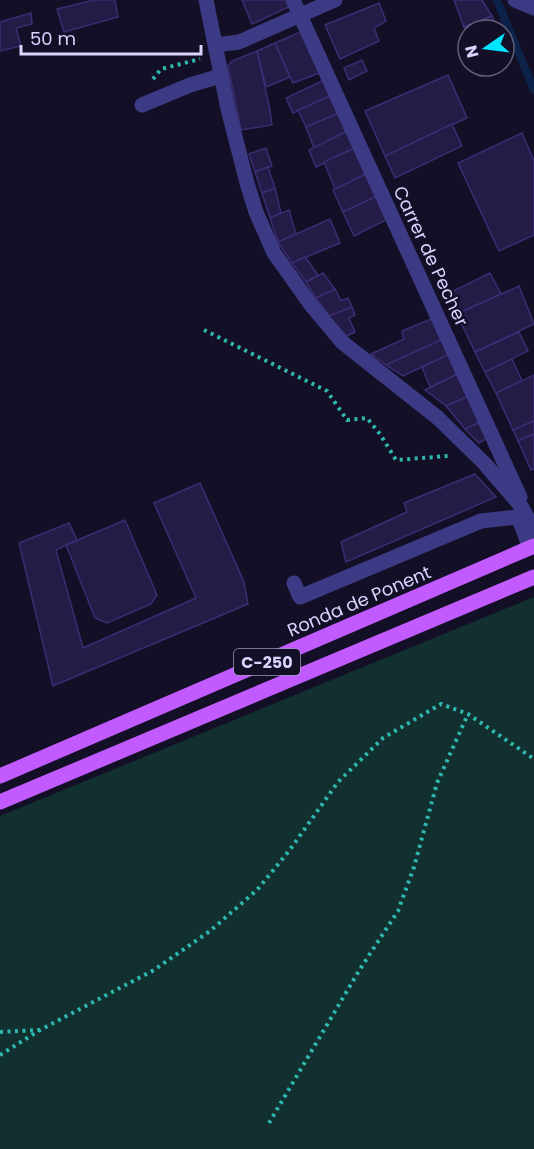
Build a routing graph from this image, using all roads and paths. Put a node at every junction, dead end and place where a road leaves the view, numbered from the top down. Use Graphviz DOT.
graph roads {
  1 [pos="206,0"];
  2 [pos="293,0"];
  3 [pos="335,0"];
  4 [pos="515,0"];
  5 [pos="534,9"];
  6 [pos="300,16"];
  7 [pos="216,45"];
  8 [pos="216,77"];
  9 [pos="142,105"];
  10 [pos="204,330"];
  11 [pos="455,449"];
  12 [pos="534,528"];
  13 [pos="532,547"];
  14 [pos="534,577"];
  15 [pos="294,583"];
  16 [pos="468,714"];
  17 [pos="534,759"];
  18 [pos="0,776"];
  19 [pos="0,802"];
  20 [pos="40,1030"];
  21 [pos="0,1032"];
  22 [pos="0,1055"];
  23 [pos="269,1123"];
  1 -- 7 [label="street"];
  2 -- 6 [label="street, Carrer de Pecher"];
  3 -- 6 [label="street"];
  4 -- 5 [label="street"];
  6 -- 7 [label="street"];
  6 -- 12 [label="street, Carrer de Pecher"];
  7 -- 12 [label="street"];
  8 -- 9 [label="street"];
  10 -- 11 [label="path"];
  13 -- 15 [label="street"];
  13 -- 18 [label="main road, Ronda de Ponent / C-250"];
  14 -- 19 [label="main road, C-250"];
  16 -- 17 [label="path"];
  16 -- 20 [label="path"];
  16 -- 23 [label="path"];
  20 -- 21 [label="path"];
  20 -- 22 [label="path"];
}
